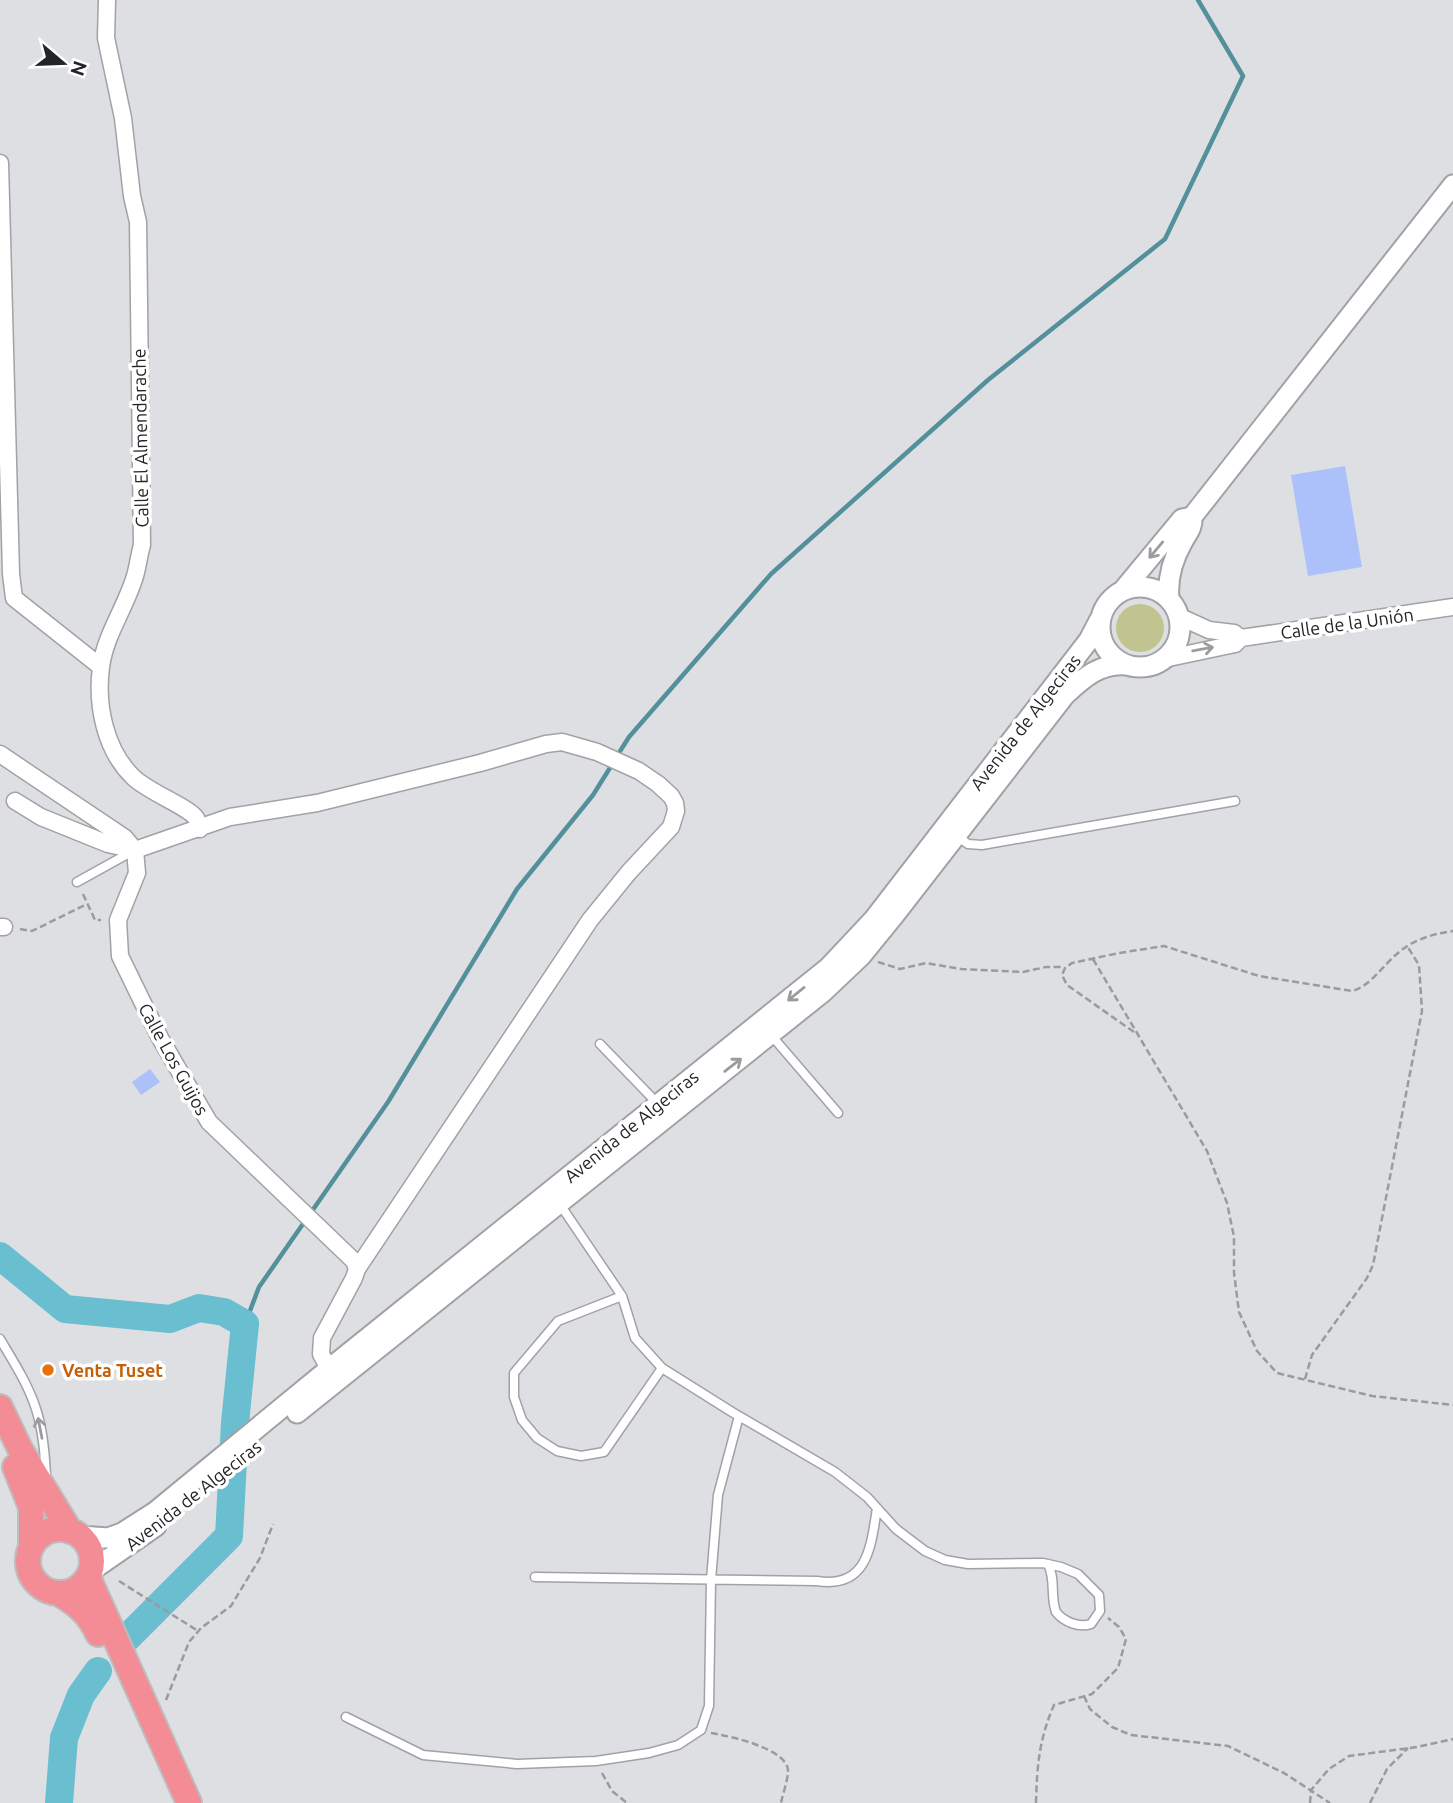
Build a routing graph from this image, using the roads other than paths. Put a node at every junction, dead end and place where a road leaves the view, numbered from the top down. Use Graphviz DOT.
graph roads {
  1 [pos="107,0"];
  2 [pos="0,163"];
  3 [pos="1453,185"];
  4 [pos="1192,517"];
  5 [pos="1124,589"];
  6 [pos="7,596"];
  7 [pos="1174,607"];
  8 [pos="1453,607"];
  9 [pos="1100,619"];
  10 [pos="1241,638"];
  11 [pos="1164,659"];
  12 [pos="1127,665"];
  13 [pos="101,667"];
  14 [pos="0,754"];
  15 [pos="15,801"];
  16 [pos="1235,801"];
  17 [pos="200,829"];
  18 [pos="956,836"];
  19 [pos="135,850"];
  20 [pos="77,882"];
  21 [pos="771,1035"];
  22 [pos="600,1044"];
  23 [pos="658,1104"];
  24 [pos="838,1113"];
  25 [pos="559,1203"];
  26 [pos="357,1269"];
  27 [pos="622,1296"];
  28 [pos="0,1339"];
  29 [pos="662,1368"];
  30 [pos="329,1369"];
  31 [pos="314,1399"];
  32 [pos="0,1408"];
  33 [pos="739,1416"];
  34 [pos="269,1426"];
  35 [pos="0,1436"];
  36 [pos="48,1496"];
  37 [pos="178,1501"];
  38 [pos="877,1508"];
  39 [pos="75,1533"];
  40 [pos="31,1547"];
  41 [pos="1048,1564"];
  42 [pos="89,1574"];
  43 [pos="535,1577"];
  44 [pos="711,1580"];
  45 [pos="58,1593"];
  46 [pos="101,1625"];
  47 [pos="346,1717"];
  48 [pos="148,1728"];
  49 [pos="176,1803"];
  50 [pos="189,1803"];
  1 -- 13 [label="street, Calle El Almendarache"];
  2 -- 6 [label="street"];
  3 -- 4 [label="street"];
  4 -- 5 [label="street, one-way"];
  4 -- 7 [label="street"];
  5 -- 7 [label="street"];
  5 -- 9 [label="street"];
  6 -- 13 [label="street"];
  7 -- 10 [label="street, Calle de la Unión"];
  7 -- 11 [label="street"];
  8 -- 10 [label="street, Calle de la Unión"];
  9 -- 12 [label="street"];
  9 -- 23 [label="street, Avenida de Algeciras, one-way"];
  11 -- 10 [label="street, Calle de la Unión, one-way"];
  11 -- 12 [label="street"];
  12 -- 18 [label="street, Avenida de Algeciras"];
  13 -- 17 [label="street, Calle El Almendarache"];
  14 -- 19 [label="street"];
  15 -- 19 [label="street"];
  16 -- 18 [label="lane"];
  17 -- 19 [label="street"];
  17 -- 26 [label="street"];
  18 -- 21 [label="street, Avenida de Algeciras"];
  19 -- 20 [label="lane"];
  19 -- 26 [label="street, Calle Los Guijos"];
  21 -- 24 [label="lane"];
  25 -- 21 [label="street, Avenida de Algeciras, one-way"];
  22 -- 23 [label="lane"];
  23 -- 30 [label="street, Avenida de Algeciras"];
  25 -- 27 [label="lane"];
  25 -- 31 [label="street, Avenida de Algeciras"];
  26 -- 30 [label="street"];
  27 -- 29 [label="lane"];
  27 -- 29 [label="lane"];
  36 -- 28 [label="lane, one-way"];
  29 -- 33 [label="lane"];
  30 -- 31 [label="street"];
  30 -- 34 [label="street, Avenida de Algeciras"];
  31 -- 34 [label="street, Avenida de Algeciras"];
  32 -- 36 [label="highway"];
  33 -- 38 [label="lane"];
  33 -- 44 [label="lane"];
  34 -- 37 [label="street, Avenida de Algeciras"];
  35 -- 40 [label="highway"];
  36 -- 39 [label="highway"];
  37 -- 39 [label="street, Avenida de Algeciras"];
  37 -- 42 [label="street, Avenida de Algeciras"];
  38 -- 41 [label="lane"];
  38 -- 44 [label="lane"];
  39 -- 40 [label="highway"];
  39 -- 42 [label="highway"];
  40 -- 45 [label="highway"];
  41 -- 41 [label="lane"];
  42 -- 45 [label="highway"];
  42 -- 46 [label="highway"];
  43 -- 44 [label="lane"];
  44 -- 47 [label="lane"];
  45 -- 46 [label="highway"];
  46 -- 48 [label="highway"];
  48 -- 49 [label="highway"];
  48 -- 50 [label="highway"];
}
